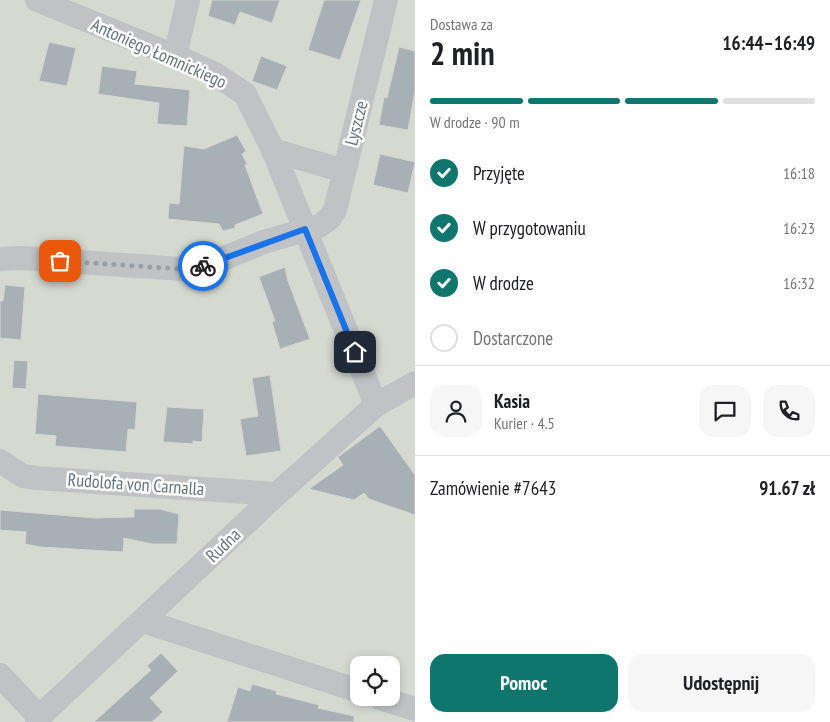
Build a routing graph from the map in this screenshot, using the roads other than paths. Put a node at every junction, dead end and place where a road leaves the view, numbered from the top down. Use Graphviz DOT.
graph roads {
  1 [pos="37,0"];
  2 [pos="188,0"];
  3 [pos="386,0"];
  4 [pos="175,56"];
  5 [pos="273,150"];
  6 [pos="344,171"];
  7 [pos="305,229"];
  8 [pos="0,259"];
  9 [pos="415,383"];
  10 [pos="376,405"];
  11 [pos="0,461"];
  12 [pos="277,494"];
  13 [pos="143,621"];
  14 [pos="0,674"];
  15 [pos="350,688"];
  16 [pos="0,700"];
  17 [pos="400,704"];
  18 [pos="415,709"];
  19 [pos="38,720"];
  1 -- 4 [label="street, Antoniego Łomnickiego"];
  2 -- 4 [label="street"];
  3 -- 6 [label="street, Lyszcze"];
  4 -- 5 [label="street, Antoniego Łomnickiego"];
  5 -- 6 [label="street"];
  5 -- 7 [label="street, Antoniego Łomnickiego"];
  6 -- 7 [label="street, Lyszcze"];
  7 -- 8 [label="street"];
  7 -- 10 [label="street, Antoniego Łomnickiego"];
  9 -- 10 [label="street, Rudna"];
  10 -- 12 [label="street, Rudna"];
  11 -- 12 [label="street, Rudolofa von Carnalla"];
  12 -- 13 [label="street, Rudna"];
  13 -- 15 [label="street"];
  13 -- 19 [label="street, Rudna"];
  14 -- 19 [label="street"];
  16 -- 19 [label="street"];
  17 -- 18 [label="street"];
}
